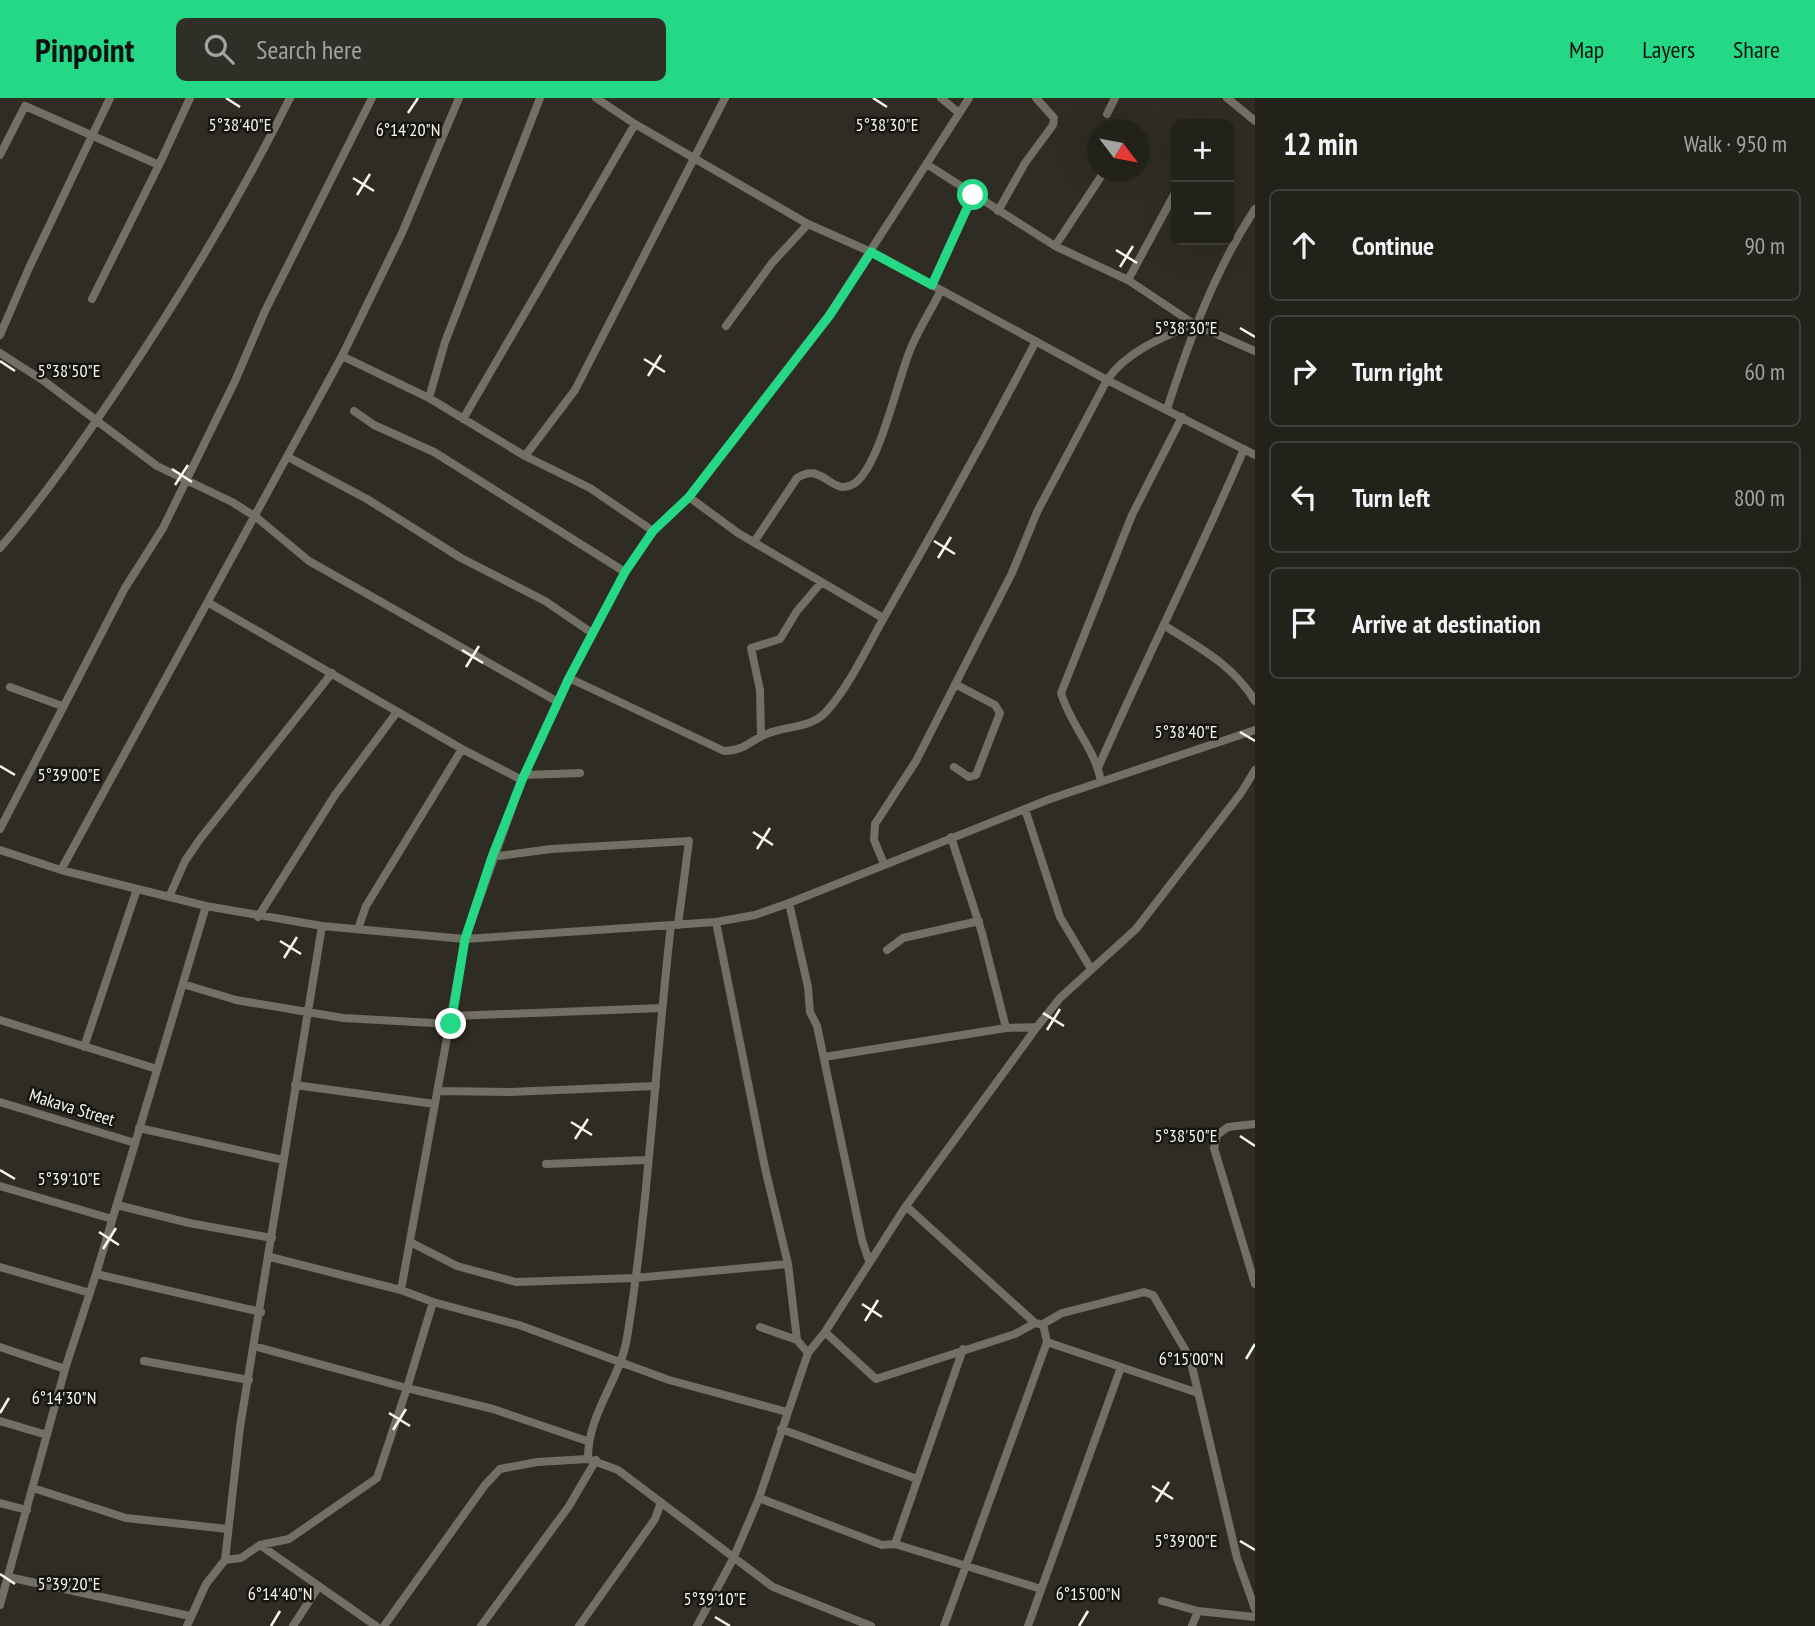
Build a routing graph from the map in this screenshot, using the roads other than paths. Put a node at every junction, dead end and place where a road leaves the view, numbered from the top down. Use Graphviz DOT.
graph roads {
  1 [pos="110,98"];
  2 [pos="190,98"];
  3 [pos="290,98"];
  4 [pos="372,98"];
  5 [pos="459,98"];
  6 [pos="540,98"];
  7 [pos="596,98"];
  8 [pos="725,98"];
  9 [pos="941,98"];
  10 [pos="969,98"];
  11 [pos="1036,98"];
  12 [pos="1115,98"];
  13 [pos="1227,98"];
  14 [pos="27,102"];
  15 [pos="959,113"];
  16 [pos="1107,114"];
  17 [pos="1255,121"];
  18 [pos="635,124"];
  19 [pos="93,134"];
  20 [pos="0,155"];
  21 [pos="694,156"];
  22 [pos="159,165"];
  23 [pos="928,165"];
  24 [pos="1097,182"];
  25 [pos="973,195"];
  26 [pos="1171,200"];
  27 [pos="1255,209"];
  28 [pos="998,211"];
  29 [pos="808,224"];
  30 [pos="1055,246"];
  31 [pos="871,252"];
  32 [pos="1128,280"];
  33 [pos="932,285"];
  34 [pos="941,290"];
  35 [pos="92,299"];
  36 [pos="1194,324"];
  37 [pos="726,327"];
  38 [pos="0,335"];
  39 [pos="1036,341"];
  40 [pos="1255,351"];
  41 [pos="0,354"];
  42 [pos="342,356"];
  43 [pos="1107,380"];
  44 [pos="429,398"];
  45 [pos="1167,409"];
  46 [pos="354,411"];
  47 [pos="1182,417"];
  48 [pos="463,419"];
  49 [pos="96,422"];
  50 [pos="1244,449"];
  51 [pos="1255,455"];
  52 [pos="525,456"];
  53 [pos="288,457"];
  54 [pos="185,478"];
  55 [pos="689,497"];
  56 [pos="256,517"];
  57 [pos="653,531"];
  58 [pos="754,542"];
  59 [pos="0,548"];
  60 [pos="625,572"];
  61 [pos="820,584"];
  62 [pos="209,603"];
  63 [pos="883,618"];
  64 [pos="1165,626"];
  65 [pos="592,634"];
  66 [pos="332,673"];
  67 [pos="569,678"];
  68 [pos="955,684"];
  69 [pos="10,687"];
  70 [pos="1255,701"];
  71 [pos="558,702"];
  72 [pos="62,706"];
  73 [pos="397,712"];
  74 [pos="1255,730"];
  75 [pos="761,736"];
  76 [pos="462,749"];
  77 [pos="954,767"];
  78 [pos="1098,768"];
  79 [pos="1255,770"];
  80 [pos="580,772"];
  81 [pos="523,778"];
  82 [pos="1101,781"];
  83 [pos="1025,809"];
  84 [pos="0,829"];
  85 [pos="951,837"];
  86 [pos="0,850"];
  87 [pos="492,857"];
  88 [pos="884,864"];
  89 [pos="61,870"];
  90 [pos="137,889"];
  91 [pos="169,897"];
  92 [pos="789,904"];
  93 [pos="206,906"];
  94 [pos="258,917"];
  95 [pos="979,921"];
  96 [pos="716,922"];
  97 [pos="675,925"];
  98 [pos="322,926"];
  99 [pos="358,929"];
  100 [pos="465,939"];
  101 [pos="887,950"];
  102 [pos="1091,969"];
  103 [pos="183,984"];
  104 [pos="662,1008"];
  105 [pos="307,1011"];
  106 [pos="0,1020"];
  107 [pos="452,1020"];
  108 [pos="1037,1027"];
  109 [pos="1006,1028"];
  110 [pos="84,1047"];
  111 [pos="824,1057"];
  112 [pos="157,1069"];
  113 [pos="295,1085"];
  114 [pos="656,1086"];
  115 [pos="438,1091"];
  116 [pos="0,1102"];
  117 [pos="435,1104"];
  118 [pos="1255,1124"];
  119 [pos="139,1128"];
  120 [pos="135,1143"];
  121 [pos="283,1160"];
  122 [pos="648,1160"];
  123 [pos="546,1164"];
  124 [pos="0,1186"];
  125 [pos="117,1205"];
  126 [pos="905,1206"];
  127 [pos="112,1219"];
  128 [pos="272,1238"];
  129 [pos="410,1242"];
  130 [pos="270,1258"];
  131 [pos="869,1261"];
  132 [pos="788,1264"];
  133 [pos="0,1267"];
  134 [pos="96,1274"];
  135 [pos="635,1278"];
  136 [pos="1255,1284"];
  137 [pos="401,1290"];
  138 [pos="90,1293"];
  139 [pos="433,1302"];
  140 [pos="261,1312"];
  141 [pos="1039,1324"];
  142 [pos="760,1327"];
  143 [pos="825,1332"];
  144 [pos="797,1340"];
  145 [pos="1046,1342"];
  146 [pos="254,1346"];
  147 [pos="0,1347"];
  148 [pos="962,1349"];
  149 [pos="808,1353"];
  150 [pos="144,1362"];
  151 [pos="618,1363"];
  152 [pos="1121,1367"];
  153 [pos="65,1369"];
  154 [pos="249,1380"];
  155 [pos="407,1388"];
  156 [pos="1198,1393"];
  157 [pos="787,1412"];
  158 [pos="0,1421"];
  159 [pos="781,1429"];
  160 [pos="47,1435"];
  161 [pos="587,1441"];
  162 [pos="592,1460"];
  163 [pos="917,1479"];
  164 [pos="33,1488"];
  165 [pos="758,1498"];
  166 [pos="0,1503"];
  167 [pos="661,1503"];
  168 [pos="27,1510"];
  169 [pos="228,1529"];
  170 [pos="895,1544"];
  171 [pos="260,1545"];
  172 [pos="733,1559"];
  173 [pos="226,1560"];
  174 [pos="968,1564"];
  175 [pos="8,1577"];
  176 [pos="3,1586"];
  177 [pos="319,1586"];
  178 [pos="1041,1589"];
  179 [pos="1162,1601"];
  180 [pos="0,1605"];
  181 [pos="1255,1609"];
  182 [pos="1198,1611"];
  183 [pos="190,1616"];
  184 [pos="1255,1618"];
  185 [pos="187,1626"];
  186 [pos="293,1626"];
  187 [pos="376,1626"];
  188 [pos="384,1626"];
  189 [pos="481,1626"];
  190 [pos="579,1626"];
  191 [pos="697,1626"];
  192 [pos="871,1626"];
  193 [pos="944,1626"];
  194 [pos="1028,1626"];
  195 [pos="1192,1626"];
  1 -- 19 [label="street"];
  2 -- 22 [label="street"];
  3 -- 49 [label="street"];
  4 -- 54 [label="street"];
  5 -- 42 [label="street"];
  6 -- 44 [label="street"];
  7 -- 18 [label="street"];
  8 -- 21 [label="street"];
  9 -- 15 [label="street"];
  10 -- 15 [label="street"];
  11 -- 28 [label="street"];
  12 -- 16 [label="street"];
  13 -- 17 [label="street"];
  14 -- 19 [label="street"];
  14 -- 20 [label="street"];
  15 -- 23 [label="street"];
  18 -- 21 [label="street"];
  18 -- 48 [label="street"];
  19 -- 22 [label="street"];
  19 -- 38 [label="street"];
  21 -- 29 [label="street"];
  21 -- 52 [label="street"];
  22 -- 35 [label="street"];
  23 -- 25 [label="street"];
  23 -- 31 [label="street"];
  24 -- 30 [label="street"];
  25 -- 28 [label="street"];
  25 -- 33 [label="street"];
  26 -- 32 [label="street"];
  27 -- 36 [label="street"];
  28 -- 30 [label="street"];
  29 -- 31 [label="street"];
  29 -- 37 [label="street"];
  30 -- 32 [label="street"];
  31 -- 33 [label="street"];
  31 -- 55 [label="street"];
  32 -- 36 [label="street"];
  33 -- 34 [label="street"];
  34 -- 39 [label="street"];
  34 -- 58 [label="street"];
  36 -- 40 [label="street"];
  36 -- 43 [label="street"];
  36 -- 45 [label="street"];
  39 -- 43 [label="street"];
  39 -- 63 [label="street"];
  41 -- 49 [label="street"];
  42 -- 44 [label="street"];
  42 -- 53 [label="street"];
  43 -- 45 [label="street"];
  43 -- 68 [label="street"];
  44 -- 48 [label="street"];
  45 -- 47 [label="street"];
  46 -- 60 [label="street"];
  47 -- 50 [label="street"];
  47 -- 78 [label="street"];
  48 -- 52 [label="street"];
  49 -- 54 [label="street"];
  49 -- 59 [label="street"];
  50 -- 51 [label="street"];
  50 -- 64 [label="street"];
  52 -- 57 [label="street"];
  53 -- 56 [label="street"];
  53 -- 65 [label="street"];
  54 -- 56 [label="street"];
  54 -- 72 [label="street"];
  55 -- 57 [label="street"];
  55 -- 58 [label="street"];
  56 -- 62 [label="street"];
  56 -- 71 [label="street"];
  57 -- 60 [label="street"];
  58 -- 61 [label="street"];
  60 -- 65 [label="street"];
  61 -- 63 [label="street"];
  61 -- 75 [label="street"];
  62 -- 66 [label="street"];
  62 -- 89 [label="street"];
  63 -- 75 [label="street"];
  64 -- 70 [label="street"];
  64 -- 78 [label="street"];
  65 -- 67 [label="street"];
  66 -- 73 [label="street"];
  66 -- 91 [label="street"];
  67 -- 71 [label="street"];
  67 -- 75 [label="street"];
  68 -- 77 [label="street"];
  68 -- 88 [label="street"];
  69 -- 72 [label="street"];
  71 -- 81 [label="street"];
  72 -- 84 [label="street"];
  73 -- 76 [label="street"];
  73 -- 94 [label="street"];
  74 -- 82 [label="street"];
  76 -- 81 [label="street"];
  76 -- 99 [label="street"];
  78 -- 82 [label="street"];
  79 -- 102 [label="street"];
  80 -- 81 [label="street"];
  81 -- 87 [label="street"];
  82 -- 83 [label="street"];
  83 -- 85 [label="street"];
  83 -- 102 [label="street"];
  85 -- 88 [label="street"];
  85 -- 95 [label="street"];
  86 -- 89 [label="street"];
  87 -- 97 [label="street"];
  87 -- 100 [label="street"];
  88 -- 92 [label="street"];
  89 -- 90 [label="street"];
  90 -- 91 [label="street"];
  90 -- 110 [label="street"];
  91 -- 93 [label="street"];
  92 -- 96 [label="street"];
  92 -- 111 [label="street"];
  93 -- 94 [label="street"];
  93 -- 103 [label="street"];
  94 -- 98 [label="street"];
  95 -- 101 [label="street"];
  95 -- 109 [label="street"];
  96 -- 97 [label="street"];
  96 -- 132 [label="street"];
  97 -- 100 [label="street"];
  97 -- 104 [label="street"];
  98 -- 99 [label="street"];
  98 -- 105 [label="street"];
  99 -- 100 [label="street"];
  100 -- 107 [label="street"];
  102 -- 108 [label="street"];
  103 -- 105 [label="street"];
  103 -- 112 [label="street"];
  104 -- 107 [label="street"];
  104 -- 114 [label="street"];
  105 -- 107 [label="street"];
  105 -- 113 [label="street"];
  106 -- 110 [label="street"];
  107 -- 115 [label="street"];
  108 -- 109 [label="street"];
  108 -- 126 [label="street"];
  109 -- 111 [label="street"];
  110 -- 112 [label="street"];
  111 -- 131 [label="street"];
  112 -- 119 [label="street"];
  113 -- 117 [label="street"];
  113 -- 121 [label="street"];
  114 -- 115 [label="street"];
  114 -- 122 [label="street"];
  115 -- 117 [label="street"];
  116 -- 120 [label="street, Makava Street"];
  117 -- 129 [label="street"];
  118 -- 136 [label="street"];
  119 -- 120 [label="street"];
  119 -- 121 [label="street"];
  120 -- 125 [label="street"];
  121 -- 128 [label="street"];
  122 -- 123 [label="street"];
  122 -- 135 [label="street"];
  124 -- 127 [label="street"];
  125 -- 127 [label="street"];
  125 -- 128 [label="street"];
  126 -- 131 [label="street"];
  126 -- 141 [label="street"];
  127 -- 134 [label="street"];
  128 -- 130 [label="street"];
  129 -- 135 [label="street"];
  129 -- 137 [label="street"];
  130 -- 137 [label="street"];
  130 -- 140 [label="street"];
  131 -- 143 [label="street"];
  132 -- 135 [label="street"];
  132 -- 144 [label="street"];
  133 -- 138 [label="street"];
  134 -- 138 [label="street"];
  134 -- 140 [label="street"];
  135 -- 151 [label="street"];
  137 -- 139 [label="street"];
  138 -- 153 [label="street"];
  139 -- 151 [label="street"];
  139 -- 155 [label="street"];
  140 -- 146 [label="street"];
  141 -- 145 [label="street"];
  141 -- 148 [label="street"];
  141 -- 156 [label="street"];
  142 -- 144 [label="street"];
  143 -- 148 [label="street"];
  143 -- 149 [label="street"];
  144 -- 149 [label="street"];
  145 -- 152 [label="street"];
  145 -- 174 [label="street"];
  146 -- 154 [label="street"];
  146 -- 155 [label="street"];
  147 -- 153 [label="street"];
  148 -- 163 [label="street"];
  149 -- 157 [label="street"];
  150 -- 154 [label="street"];
  151 -- 157 [label="street"];
  151 -- 161 [label="street"];
  152 -- 156 [label="street"];
  152 -- 178 [label="street"];
  153 -- 160 [label="street"];
  154 -- 169 [label="street"];
  155 -- 161 [label="street"];
  155 -- 171 [label="street"];
  156 -- 181 [label="street"];
  157 -- 159 [label="street"];
  158 -- 160 [label="street"];
  159 -- 163 [label="street"];
  159 -- 165 [label="street"];
  160 -- 164 [label="street"];
  161 -- 162 [label="street"];
  162 -- 167 [label="street"];
  162 -- 188 [label="street"];
  162 -- 189 [label="street"];
  163 -- 170 [label="street"];
  164 -- 168 [label="street"];
  164 -- 169 [label="street"];
  165 -- 170 [label="street"];
  165 -- 172 [label="street"];
  166 -- 168 [label="street"];
  167 -- 172 [label="street"];
  167 -- 190 [label="street"];
  168 -- 175 [label="street"];
  169 -- 173 [label="street"];
  170 -- 174 [label="street"];
  171 -- 173 [label="street"];
  171 -- 177 [label="street"];
  172 -- 191 [label="street"];
  172 -- 192 [label="street"];
  173 -- 183 [label="street"];
  174 -- 178 [label="street"];
  174 -- 193 [label="street"];
  175 -- 176 [label="street"];
  175 -- 183 [label="street"];
  176 -- 180 [label="street"];
  177 -- 186 [label="street"];
  177 -- 187 [label="street"];
  178 -- 194 [label="street"];
  179 -- 182 [label="street"];
  182 -- 184 [label="street"];
  182 -- 195 [label="street"];
  183 -- 185 [label="street"];
}
